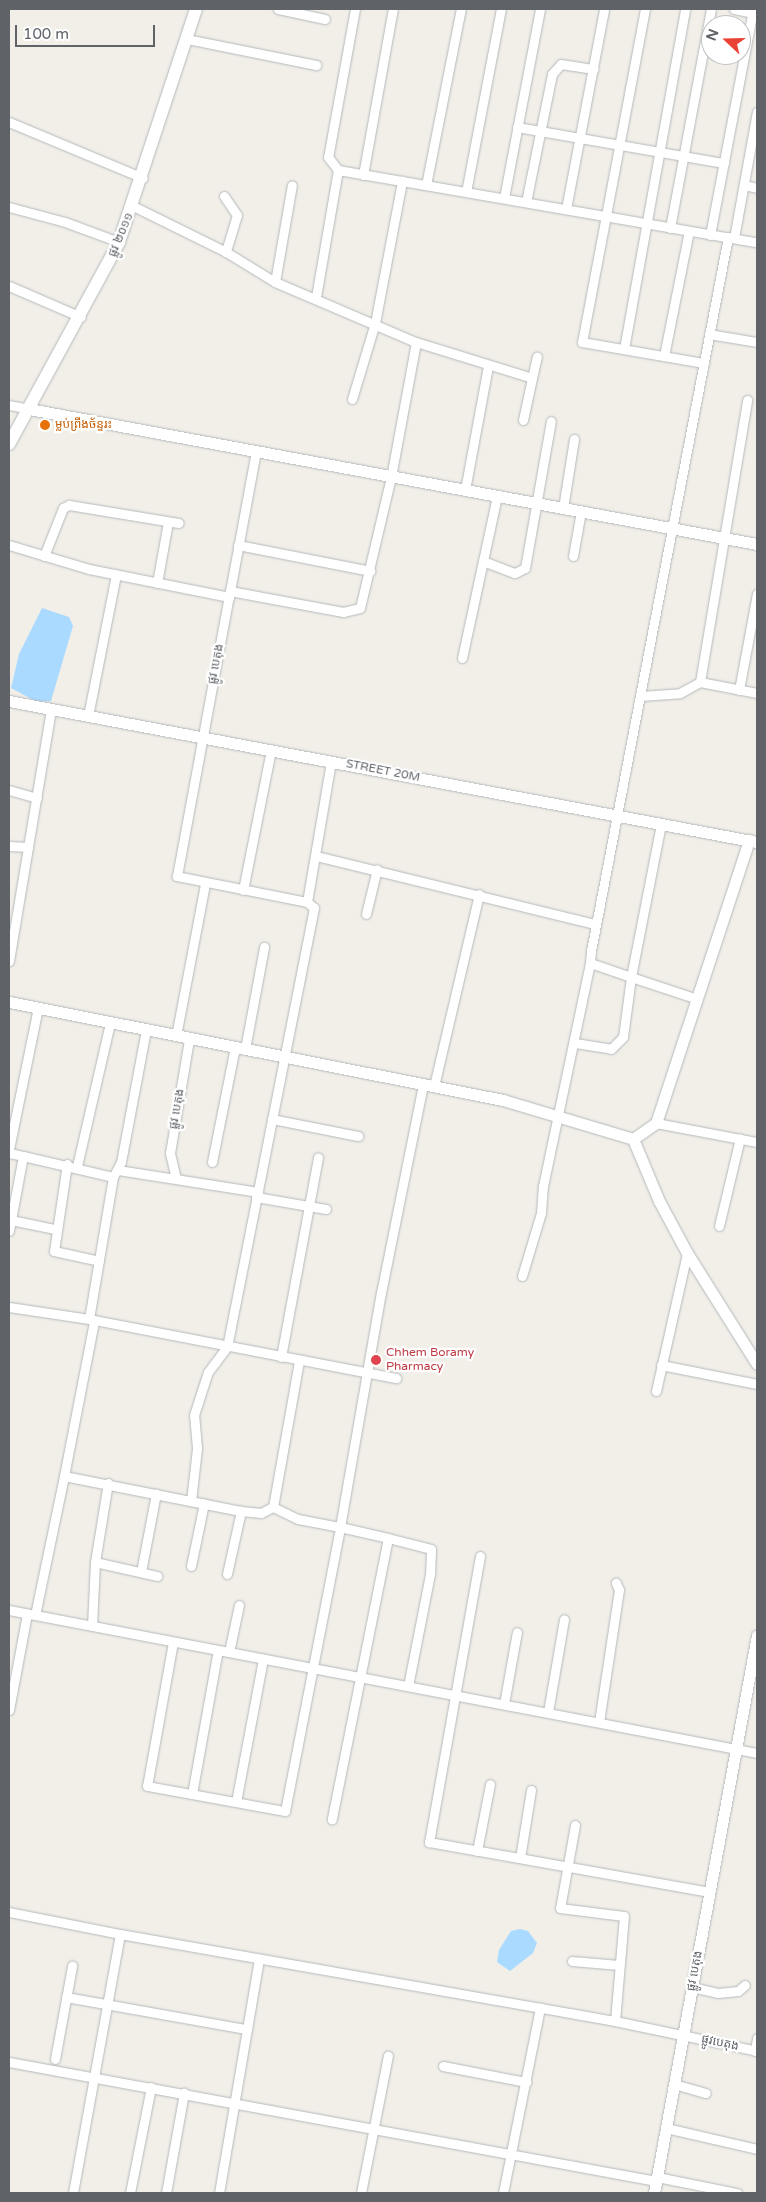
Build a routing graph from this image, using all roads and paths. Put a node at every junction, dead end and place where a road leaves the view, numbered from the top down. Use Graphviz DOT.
graph roads {
  1 [pos="196,9"];
  2 [pos="278,9"];
  3 [pos="355,9"];
  4 [pos="393,9"];
  5 [pos="461,9"];
  6 [pos="501,9"];
  7 [pos="540,9"];
  8 [pos="604,9"];
  9 [pos="645,9"];
  10 [pos="685,9"];
  11 [pos="711,9"];
  12 [pos="734,9"];
  13 [pos="753,11"];
  14 [pos="325,19"];
  15 [pos="188,40"];
  16 [pos="316,65"];
  17 [pos="594,69"];
  18 [pos="757,112"];
  19 [pos="9,122"];
  20 [pos="518,127"];
  21 [pos="538,130"];
  22 [pos="580,137"];
  23 [pos="622,144"];
  24 [pos="754,146"];
  25 [pos="660,149"];
  26 [pos="684,155"];
  27 [pos="724,163"];
  28 [pos="338,170"];
  29 [pos="363,175"];
  30 [pos="143,178"];
  31 [pos="402,181"];
  32 [pos="292,185"];
  33 [pos="426,185"];
  34 [pos="744,185"];
  35 [pos="757,188"];
  36 [pos="466,192"];
  37 [pos="224,196"];
  38 [pos="504,198"];
  39 [pos="526,202"];
  40 [pos="133,206"];
  41 [pos="9,207"];
  42 [pos="566,209"];
  43 [pos="607,216"];
  44 [pos="646,224"];
  45 [pos="670,228"];
  46 [pos="689,231"];
  47 [pos="710,235"];
  48 [pos="731,238"];
  49 [pos="119,242"];
  50 [pos="757,242"];
  51 [pos="226,252"];
  52 [pos="276,282"];
  53 [pos="9,286"];
  54 [pos="316,297"];
  55 [pos="81,317"];
  56 [pos="375,323"];
  57 [pos="710,334"];
  58 [pos="416,342"];
  59 [pos="757,342"];
  60 [pos="624,349"];
  61 [pos="664,356"];
  62 [pos="537,357"];
  63 [pos="704,363"];
  64 [pos="488,366"];
  65 [pos="532,378"];
  66 [pos="352,399"];
  67 [pos="747,400"];
  68 [pos="9,405"];
  69 [pos="29,409"];
  70 [pos="523,420"];
  71 [pos="551,421"];
  72 [pos="574,439"];
  73 [pos="9,444"];
  74 [pos="256,451"];
  75 [pos="391,477"];
  76 [pos="466,490"];
  77 [pos="497,496"];
  78 [pos="535,503"];
  79 [pos="563,508"];
  80 [pos="580,511"];
  81 [pos="168,522"];
  82 [pos="179,523"];
  83 [pos="673,529"];
  84 [pos="722,538"];
  85 [pos="757,544"];
  86 [pos="9,545"];
  87 [pos="238,545"];
  88 [pos="44,556"];
  89 [pos="573,556"];
  90 [pos="483,561"];
  91 [pos="370,571"];
  92 [pos="116,575"];
  93 [pos="157,583"];
  94 [pos="229,594"];
  95 [pos="757,594"];
  96 [pos="462,658"];
  97 [pos="700,682"];
  98 [pos="739,690"];
  99 [pos="757,693"];
  100 [pos="641,696"];
  101 [pos="9,701"];
  102 [pos="51,709"];
  103 [pos="88,716"];
  104 [pos="202,737"];
  105 [pos="271,750"];
  106 [pos="330,762"];
  107 [pos="9,790"];
  108 [pos="37,798"];
  109 [pos="618,816"];
  110 [pos="661,824"];
  111 [pos="753,841"];
  112 [pos="9,846"];
  113 [pos="28,847"];
  114 [pos="316,856"];
  115 [pos="377,869"];
  116 [pos="205,884"];
  117 [pos="243,890"];
  118 [pos="479,894"];
  119 [pos="307,902"];
  120 [pos="366,914"];
  121 [pos="595,924"];
  122 [pos="264,947"];
  123 [pos="9,961"];
  124 [pos="590,963"];
  125 [pos="631,977"];
  126 [pos="697,998"];
  127 [pos="9,1002"];
  128 [pos="38,1008"];
  129 [pos="110,1023"];
  130 [pos="146,1030"];
  131 [pos="176,1036"];
  132 [pos="190,1039"];
  133 [pos="575,1043"];
  134 [pos="240,1048"];
  135 [pos="285,1056"];
  136 [pos="428,1085"];
  137 [pos="560,1115"];
  138 [pos="272,1119"];
  139 [pos="656,1123"];
  140 [pos="358,1136"];
  141 [pos="740,1138"];
  142 [pos="633,1139"];
  143 [pos="757,1142"];
  144 [pos="9,1149"];
  145 [pos="9,1153"];
  146 [pos="23,1156"];
  147 [pos="318,1157"];
  148 [pos="212,1162"];
  149 [pos="67,1164"];
  150 [pos="77,1166"];
  151 [pos="115,1173"];
  152 [pos="176,1179"];
  153 [pos="257,1195"];
  154 [pos="307,1206"];
  155 [pos="326,1209"];
  156 [pos="11,1220"];
  157 [pos="719,1226"];
  158 [pos="55,1229"];
  159 [pos="9,1231"];
  160 [pos="687,1253"];
  161 [pos="99,1261"];
  162 [pos="522,1276"];
  163 [pos="9,1307"];
  164 [pos="91,1320"];
  165 [pos="227,1347"];
  166 [pos="280,1357"];
  167 [pos="300,1361"];
  168 [pos="757,1364"];
  169 [pos="662,1365"];
  170 [pos="368,1372"];
  171 [pos="396,1378"];
  172 [pos="757,1384"];
  173 [pos="656,1391"];
  174 [pos="64,1476"];
  175 [pos="108,1483"];
  176 [pos="156,1493"];
  177 [pos="191,1501"];
  178 [pos="204,1503"];
  179 [pos="273,1507"];
  180 [pos="241,1511"];
  181 [pos="340,1527"];
  182 [pos="388,1538"];
  183 [pos="480,1556"];
  184 [pos="95,1562"];
  185 [pos="191,1566"];
  186 [pos="141,1572"];
  187 [pos="227,1574"];
  188 [pos="157,1576"];
  189 [pos="616,1584"];
  190 [pos="239,1605"];
  191 [pos="9,1610"];
  192 [pos="31,1614"];
  193 [pos="564,1619"];
  194 [pos="92,1626"];
  195 [pos="517,1632"];
  196 [pos="757,1635"];
  197 [pos="174,1642"];
  198 [pos="218,1650"];
  199 [pos="230,1652"];
  200 [pos="262,1658"];
  201 [pos="315,1669"];
  202 [pos="361,1678"];
  203 [pos="408,1686"];
  204 [pos="455,1695"];
  205 [pos="504,1704"];
  206 [pos="9,1710"];
  207 [pos="548,1712"];
  208 [pos="599,1722"];
  209 [pos="736,1749"];
  210 [pos="757,1753"];
  211 [pos="490,1784"];
  212 [pos="531,1790"];
  213 [pos="192,1794"];
  214 [pos="236,1802"];
  215 [pos="332,1819"];
  216 [pos="575,1825"];
  217 [pos="477,1851"];
  218 [pos="520,1858"];
  219 [pos="567,1867"];
  220 [pos="710,1892"];
  221 [pos="9,1912"];
  222 [pos="120,1934"];
  223 [pos="259,1960"];
  224 [pos="572,1961"];
  225 [pos="618,1965"];
  226 [pos="72,1966"];
  227 [pos="745,1984"];
  228 [pos="692,1987"];
  229 [pos="66,1998"];
  230 [pos="108,2005"];
  231 [pos="540,2008"];
  232 [pos="615,2021"];
  233 [pos="246,2029"];
  234 [pos="683,2036"];
  235 [pos="757,2038"];
  236 [pos="756,2051"];
  237 [pos="388,2056"];
  238 [pos="54,2059"];
  239 [pos="9,2062"];
  240 [pos="443,2066"];
  241 [pos="95,2077"];
  242 [pos="526,2082"];
  243 [pos="674,2084"];
  244 [pos="151,2087"];
  245 [pos="706,2093"];
  246 [pos="184,2094"];
  247 [pos="232,2102"];
  248 [pos="373,2128"];
  249 [pos="666,2128"];
  250 [pos="757,2149"];
  251 [pos="513,2154"];
  252 [pos="657,2179"];
  253 [pos="73,2193"];
  254 [pos="130,2193"];
  255 [pos="166,2193"];
  256 [pos="219,2193"];
  257 [pos="361,2193"];
  258 [pos="503,2193"];
  259 [pos="654,2193"];
  260 [pos="737,2193"];
  1 -- 15 [label="main road, ផ្លូវ ២០១១"];
  2 -- 14 [label="street"];
  3 -- 28 [label="street"];
  4 -- 29 [label="street"];
  5 -- 33 [label="street"];
  6 -- 36 [label="street"];
  7 -- 20 [label="street"];
  8 -- 17 [label="street"];
  9 -- 23 [label="street"];
  10 -- 25 [label="street"];
  11 -- 26 [label="street"];
  12 -- 13 [label="street"];
  13 -- 27 [label="street"];
  15 -- 16 [label="street"];
  15 -- 30 [label="main road, ផ្លូវ ២០១១"];
  17 -- 21 [label="street"];
  17 -- 22 [label="street"];
  18 -- 24 [label="street"];
  19 -- 30 [label="street"];
  20 -- 21 [label="street"];
  20 -- 38 [label="street"];
  21 -- 22 [label="street"];
  21 -- 39 [label="street"];
  22 -- 23 [label="street"];
  22 -- 42 [label="street"];
  23 -- 25 [label="street"];
  23 -- 43 [label="street"];
  24 -- 34 [label="street"];
  25 -- 26 [label="street"];
  25 -- 44 [label="street"];
  26 -- 27 [label="street"];
  26 -- 45 [label="street"];
  27 -- 47 [label="street"];
  28 -- 29 [label="street"];
  28 -- 54 [label="street"];
  29 -- 31 [label="street"];
  30 -- 40 [label="main road, ផ្លូវ ២០១១"];
  31 -- 33 [label="street"];
  31 -- 56 [label="street"];
  32 -- 52 [label="street"];
  33 -- 36 [label="street"];
  34 -- 35 [label="street"];
  34 -- 48 [label="street"];
  36 -- 38 [label="street"];
  37 -- 51 [label="street"];
  38 -- 39 [label="street"];
  39 -- 42 [label="street"];
  40 -- 49 [label="main road, ផ្លូវ ២០១១"];
  40 -- 51 [label="street"];
  41 -- 49 [label="street"];
  42 -- 43 [label="street"];
  43 -- 44 [label="street"];
  43 -- 60 [label="street"];
  44 -- 45 [label="street"];
  44 -- 60 [label="street"];
  45 -- 46 [label="street"];
  46 -- 47 [label="street"];
  46 -- 61 [label="street"];
  47 -- 48 [label="street"];
  48 -- 50 [label="street"];
  48 -- 57 [label="street"];
  49 -- 55 [label="main road, ផ្លូវ ២០១១"];
  51 -- 52 [label="street"];
  52 -- 54 [label="street"];
  53 -- 55 [label="street"];
  54 -- 56 [label="street"];
  55 -- 69 [label="main road, ផ្លូវ ២០១១"];
  56 -- 58 [label="street"];
  56 -- 66 [label="street"];
  57 -- 59 [label="street"];
  57 -- 63 [label="street"];
  58 -- 64 [label="street"];
  58 -- 75 [label="street"];
  60 -- 61 [label="street"];
  61 -- 63 [label="street"];
  62 -- 65 [label="street"];
  63 -- 83 [label="street"];
  64 -- 65 [label="street"];
  64 -- 76 [label="street"];
  65 -- 70 [label="street"];
  67 -- 84 [label="street"];
  68 -- 69 [label="street"];
  69 -- 73 [label="main road, ផ្លូវ ២០១១"];
  69 -- 74 [label="street"];
  71 -- 78 [label="street"];
  72 -- 79 [label="street"];
  74 -- 75 [label="street"];
  74 -- 87 [label="street, ផ្លូវ បេតុង"];
  75 -- 76 [label="street"];
  75 -- 91 [label="street"];
  76 -- 77 [label="street"];
  77 -- 78 [label="street"];
  77 -- 90 [label="street"];
  78 -- 79 [label="street"];
  78 -- 90 [label="street"];
  79 -- 80 [label="street"];
  80 -- 83 [label="street"];
  80 -- 89 [label="street"];
  81 -- 82 [label="street"];
  81 -- 88 [label="street"];
  81 -- 93 [label="street"];
  83 -- 84 [label="street"];
  83 -- 100 [label="street"];
  84 -- 85 [label="street"];
  84 -- 97 [label="street"];
  86 -- 88 [label="street"];
  87 -- 91 [label="street"];
  87 -- 94 [label="street, ផ្លូវ បេតុង"];
  88 -- 92 [label="street"];
  90 -- 96 [label="street"];
  91 -- 94 [label="street"];
  92 -- 93 [label="street"];
  92 -- 103 [label="street"];
  93 -- 94 [label="street"];
  94 -- 104 [label="street, ផ្លូវ បេតុង"];
  95 -- 98 [label="street"];
  97 -- 98 [label="street"];
  97 -- 100 [label="street"];
  98 -- 99 [label="street"];
  100 -- 109 [label="street"];
  101 -- 102 [label="street, STREET 20M"];
  102 -- 103 [label="street, STREET 20M"];
  102 -- 108 [label="street"];
  103 -- 104 [label="street, STREET 20M"];
  104 -- 105 [label="street, STREET 20M"];
  104 -- 116 [label="street, ផ្លូវ បេតុង"];
  105 -- 106 [label="street, STREET 20M"];
  105 -- 117 [label="street"];
  106 -- 109 [label="street, STREET 20M"];
  106 -- 114 [label="street"];
  107 -- 108 [label="street"];
  108 -- 113 [label="street"];
  109 -- 110 [label="street, STREET 20M"];
  109 -- 121 [label="street"];
  110 -- 111 [label="street, STREET 20M"];
  110 -- 125 [label="street"];
  111 -- 126 [label="street"];
  112 -- 113 [label="street"];
  113 -- 123 [label="street"];
  114 -- 115 [label="street"];
  114 -- 119 [label="street"];
  115 -- 118 [label="street"];
  115 -- 120 [label="street"];
  116 -- 117 [label="street"];
  116 -- 131 [label="street"];
  117 -- 119 [label="street"];
  118 -- 121 [label="street"];
  118 -- 136 [label="street"];
  119 -- 135 [label="street"];
  121 -- 124 [label="street"];
  122 -- 134 [label="street"];
  124 -- 125 [label="street"];
  124 -- 133 [label="street"];
  125 -- 126 [label="street"];
  125 -- 133 [label="street"];
  126 -- 139 [label="street"];
  127 -- 128 [label="street"];
  128 -- 129 [label="street"];
  128 -- 144 [label="street"];
  129 -- 130 [label="street"];
  129 -- 150 [label="street"];
  130 -- 131 [label="street"];
  130 -- 151 [label="street"];
  131 -- 132 [label="street"];
  132 -- 134 [label="street"];
  132 -- 152 [label="street, ផ្លូវ បេតុង"];
  133 -- 137 [label="street"];
  134 -- 135 [label="street"];
  134 -- 148 [label="street"];
  135 -- 136 [label="street"];
  135 -- 138 [label="street"];
  136 -- 137 [label="street"];
  136 -- 170 [label="street"];
  137 -- 142 [label="street"];
  137 -- 162 [label="street"];
  138 -- 140 [label="street"];
  138 -- 153 [label="street"];
  139 -- 141 [label="street"];
  139 -- 142 [label="street"];
  141 -- 143 [label="street"];
  141 -- 157 [label="street"];
  142 -- 160 [label="street"];
  145 -- 146 [label="street"];
  146 -- 149 [label="street"];
  146 -- 156 [label="street"];
  147 -- 154 [label="street"];
  149 -- 150 [label="street"];
  149 -- 158 [label="street"];
  150 -- 151 [label="street"];
  151 -- 152 [label="street"];
  151 -- 161 [label="street"];
  152 -- 153 [label="street"];
  153 -- 154 [label="street"];
  153 -- 165 [label="street"];
  154 -- 155 [label="street"];
  154 -- 166 [label="street"];
  156 -- 158 [label="street"];
  156 -- 159 [label="street"];
  158 -- 161 [label="street"];
  160 -- 168 [label="street"];
  160 -- 169 [label="street"];
  161 -- 164 [label="street"];
  163 -- 164 [label="street"];
  164 -- 165 [label="street"];
  164 -- 174 [label="street"];
  165 -- 166 [label="street"];
  165 -- 177 [label="street"];
  166 -- 167 [label="street"];
  167 -- 170 [label="street"];
  167 -- 179 [label="street"];
  169 -- 172 [label="street"];
  169 -- 173 [label="street"];
  170 -- 171 [label="street"];
  170 -- 181 [label="street"];
  174 -- 175 [label="street"];
  174 -- 192 [label="street"];
  175 -- 176 [label="street"];
  175 -- 184 [label="street"];
  176 -- 177 [label="street"];
  176 -- 186 [label="street"];
  177 -- 178 [label="street"];
  178 -- 180 [label="street"];
  178 -- 185 [label="street"];
  179 -- 180 [label="street"];
  179 -- 181 [label="street"];
  180 -- 187 [label="street"];
  181 -- 182 [label="street"];
  181 -- 201 [label="street"];
  182 -- 202 [label="street"];
  182 -- 203 [label="street"];
  183 -- 204 [label="street"];
  184 -- 186 [label="street"];
  184 -- 194 [label="street"];
  186 -- 188 [label="street"];
  189 -- 208 [label="street"];
  190 -- 199 [label="street"];
  191 -- 192 [label="street"];
  192 -- 194 [label="street"];
  192 -- 206 [label="street"];
  193 -- 207 [label="street"];
  194 -- 197 [label="street"];
  195 -- 205 [label="street"];
  196 -- 209 [label="street, ផ្លូវ បេតុង"];
  197 -- 198 [label="street"];
  197 -- 213 [label="street"];
  198 -- 199 [label="street"];
  198 -- 213 [label="street"];
  199 -- 200 [label="street"];
  200 -- 201 [label="street"];
  200 -- 214 [label="street"];
  201 -- 202 [label="street"];
  201 -- 214 [label="street"];
  202 -- 203 [label="street"];
  202 -- 215 [label="street"];
  203 -- 204 [label="street"];
  204 -- 205 [label="street"];
  204 -- 217 [label="street"];
  205 -- 207 [label="street"];
  207 -- 208 [label="street"];
  208 -- 209 [label="street"];
  209 -- 210 [label="street"];
  209 -- 220 [label="street, ផ្លូវ បេតុង"];
  211 -- 217 [label="street"];
  212 -- 218 [label="street"];
  213 -- 214 [label="street"];
  216 -- 219 [label="street"];
  217 -- 218 [label="street"];
  218 -- 219 [label="street"];
  219 -- 220 [label="street"];
  219 -- 225 [label="street"];
  220 -- 228 [label="street, ផ្លូវ បេតុង"];
  221 -- 222 [label="street, ផ្លូវបេតុង"];
  222 -- 223 [label="street, ផ្លូវបេតុង"];
  222 -- 230 [label="street"];
  223 -- 231 [label="street, ផ្លូវបេតុង"];
  223 -- 233 [label="street"];
  224 -- 225 [label="street"];
  225 -- 232 [label="street"];
  226 -- 229 [label="street"];
  227 -- 228 [label="street"];
  228 -- 234 [label="street, ផ្លូវ បេតុង"];
  229 -- 230 [label="street"];
  229 -- 238 [label="street"];
  230 -- 233 [label="street"];
  230 -- 241 [label="street"];
  231 -- 232 [label="street, ផ្លូវបេតុង"];
  231 -- 242 [label="street"];
  232 -- 234 [label="street, ផ្លូវបេតុង"];
  233 -- 247 [label="street"];
  234 -- 236 [label="street, ផ្លូវបេតុង"];
  234 -- 243 [label="street, ផ្លូវ បេតុង"];
  235 -- 236 [label="street"];
  237 -- 248 [label="street"];
  239 -- 241 [label="street"];
  240 -- 242 [label="street"];
  241 -- 244 [label="street"];
  241 -- 253 [label="street"];
  242 -- 251 [label="street"];
  243 -- 245 [label="street"];
  243 -- 249 [label="street, ផ្លូវ បេតុង"];
  244 -- 246 [label="street"];
  244 -- 254 [label="street"];
  246 -- 247 [label="street"];
  246 -- 255 [label="street"];
  247 -- 248 [label="street"];
  247 -- 256 [label="street"];
  248 -- 251 [label="street"];
  248 -- 257 [label="street"];
  249 -- 250 [label="street"];
  249 -- 252 [label="street, ផ្លូវ បេតុង"];
  251 -- 252 [label="street"];
  251 -- 258 [label="street"];
  252 -- 259 [label="street, ផ្លូវ បេតុង"];
  252 -- 260 [label="street"];
}
